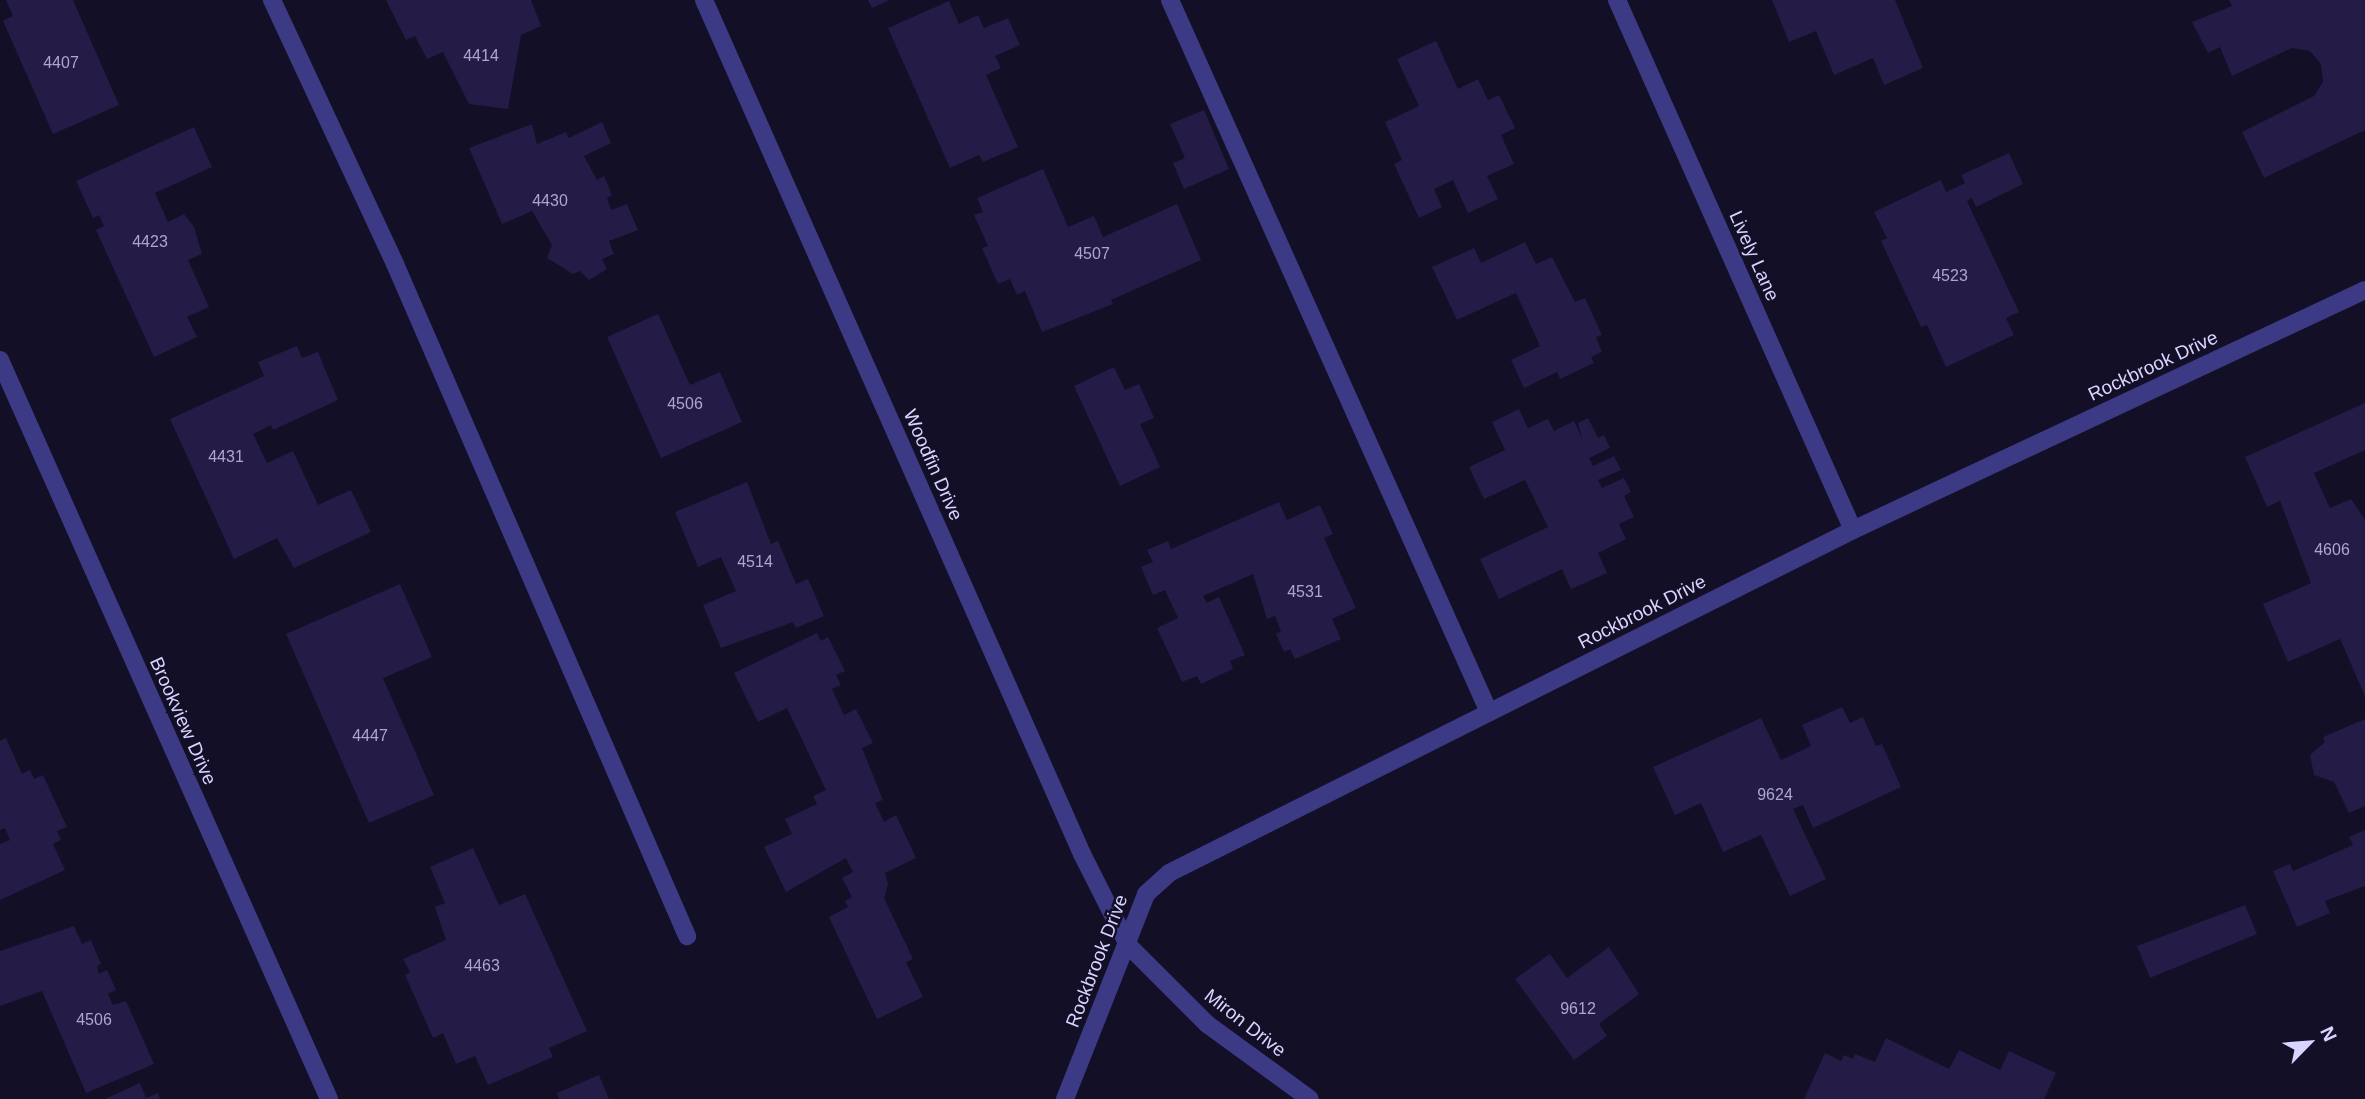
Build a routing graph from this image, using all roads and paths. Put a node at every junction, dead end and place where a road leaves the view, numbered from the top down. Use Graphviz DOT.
graph roads {
  1 [pos="272,0"];
  2 [pos="704,0"];
  3 [pos="1170,0"];
  4 [pos="1617,0"];
  5 [pos="2365,290"];
  6 [pos="0,360"];
  7 [pos="1853,530"];
  8 [pos="1489,712"];
  9 [pos="687,936"];
  10 [pos="1128,946"];
  11 [pos="329,1099"];
  12 [pos="1065,1099"];
  13 [pos="1310,1099"];
  1 -- 9 [label="street"];
  2 -- 10 [label="street, Woodfin Drive"];
  3 -- 8 [label="street"];
  4 -- 7 [label="street, Lively Lane"];
  5 -- 7 [label="street, Rockbrook Drive"];
  6 -- 11 [label="street, Brookview Drive"];
  7 -- 8 [label="street, Rockbrook Drive"];
  8 -- 10 [label="street, Rockbrook Drive"];
  10 -- 12 [label="street, Rockbrook Drive"];
  10 -- 13 [label="street, Miron Drive"];
}
